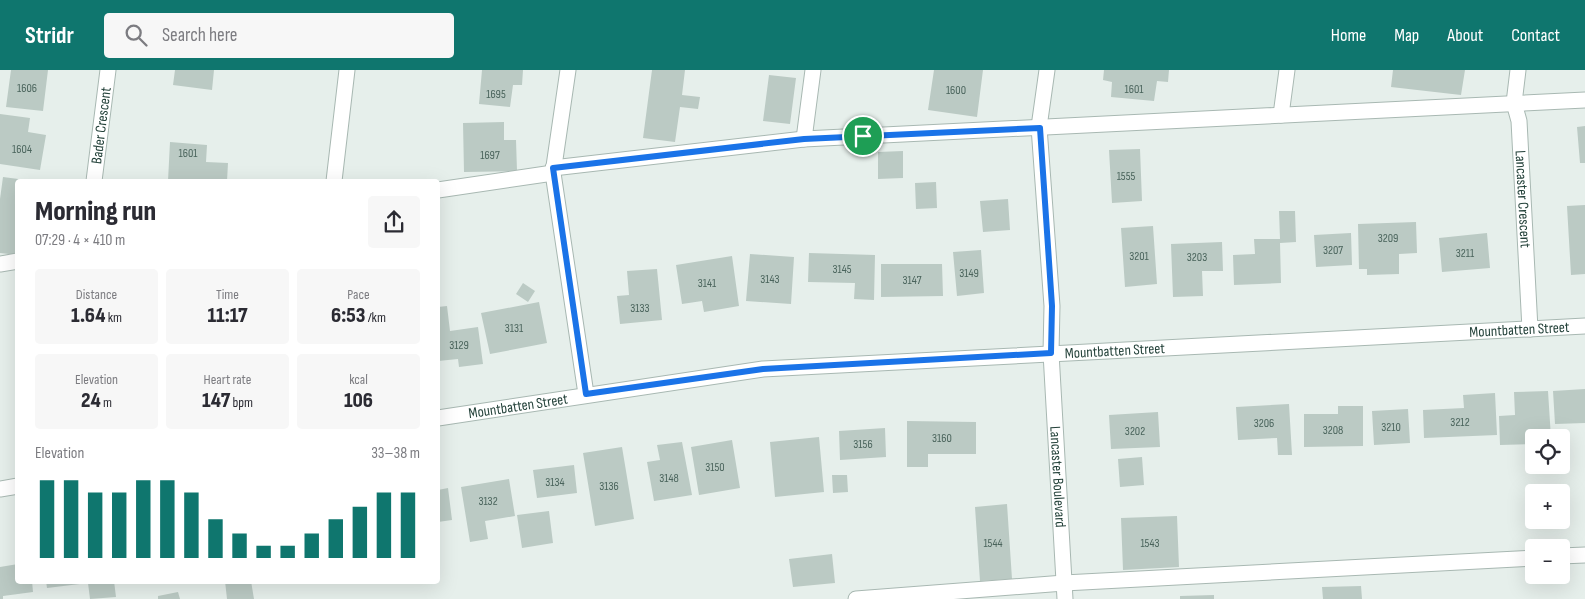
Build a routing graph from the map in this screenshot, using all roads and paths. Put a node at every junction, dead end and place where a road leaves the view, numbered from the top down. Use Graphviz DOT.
graph roads {
  1 [pos="108,70"];
  2 [pos="347,70"];
  3 [pos="568,70"];
  4 [pos="813,70"];
  5 [pos="1047,70"];
  6 [pos="1287,70"];
  7 [pos="1518,70"];
  8 [pos="1585,100"];
  9 [pos="1514,103"];
  10 [pos="1281,115"];
  11 [pos="1040,128"];
  12 [pos="804,139"];
  13 [pos="553,170"];
  14 [pos="94,179"];
  15 [pos="334,179"];
  16 [pos="440,190"];
  17 [pos="15,262"];
  18 [pos="0,264"];
  19 [pos="1585,326"];
  20 [pos="1530,329"];
  21 [pos="1051,353"];
  22 [pos="586,394"];
  23 [pos="440,418"];
  24 [pos="15,486"];
  25 [pos="0,489"];
  26 [pos="1585,555"];
  27 [pos="1570,556"];
  28 [pos="1525,558"];
  29 [pos="1064,583"];
  30 [pos="856,599"];
  31 [pos="1064,599"];
  1 -- 14 [label="street, Bader Crescent"];
  2 -- 15 [label="street"];
  3 -- 13 [label="street"];
  4 -- 12 [label="street"];
  5 -- 11 [label="street"];
  6 -- 10 [label="street"];
  7 -- 9 [label="street, Lancaster Crescent"];
  8 -- 9 [label="street"];
  9 -- 10 [label="street"];
  9 -- 20 [label="street, Lancaster Crescent"];
  10 -- 11 [label="street"];
  11 -- 12 [label="street"];
  11 -- 21 [label="street"];
  12 -- 13 [label="street"];
  13 -- 16 [label="street"];
  13 -- 22 [label="street"];
  17 -- 18 [label="street"];
  19 -- 20 [label="street, Mountbatten Street"];
  20 -- 21 [label="street, Mountbatten Street"];
  21 -- 22 [label="street, Mountbatten Street"];
  21 -- 29 [label="street, Lancaster Boulevard"];
  22 -- 23 [label="street, Mountbatten Street"];
  24 -- 25 [label="street"];
  26 -- 27 [label="street"];
  28 -- 29 [label="street"];
  29 -- 30 [label="street"];
  29 -- 31 [label="street, Lancaster Boulevard"];
}
